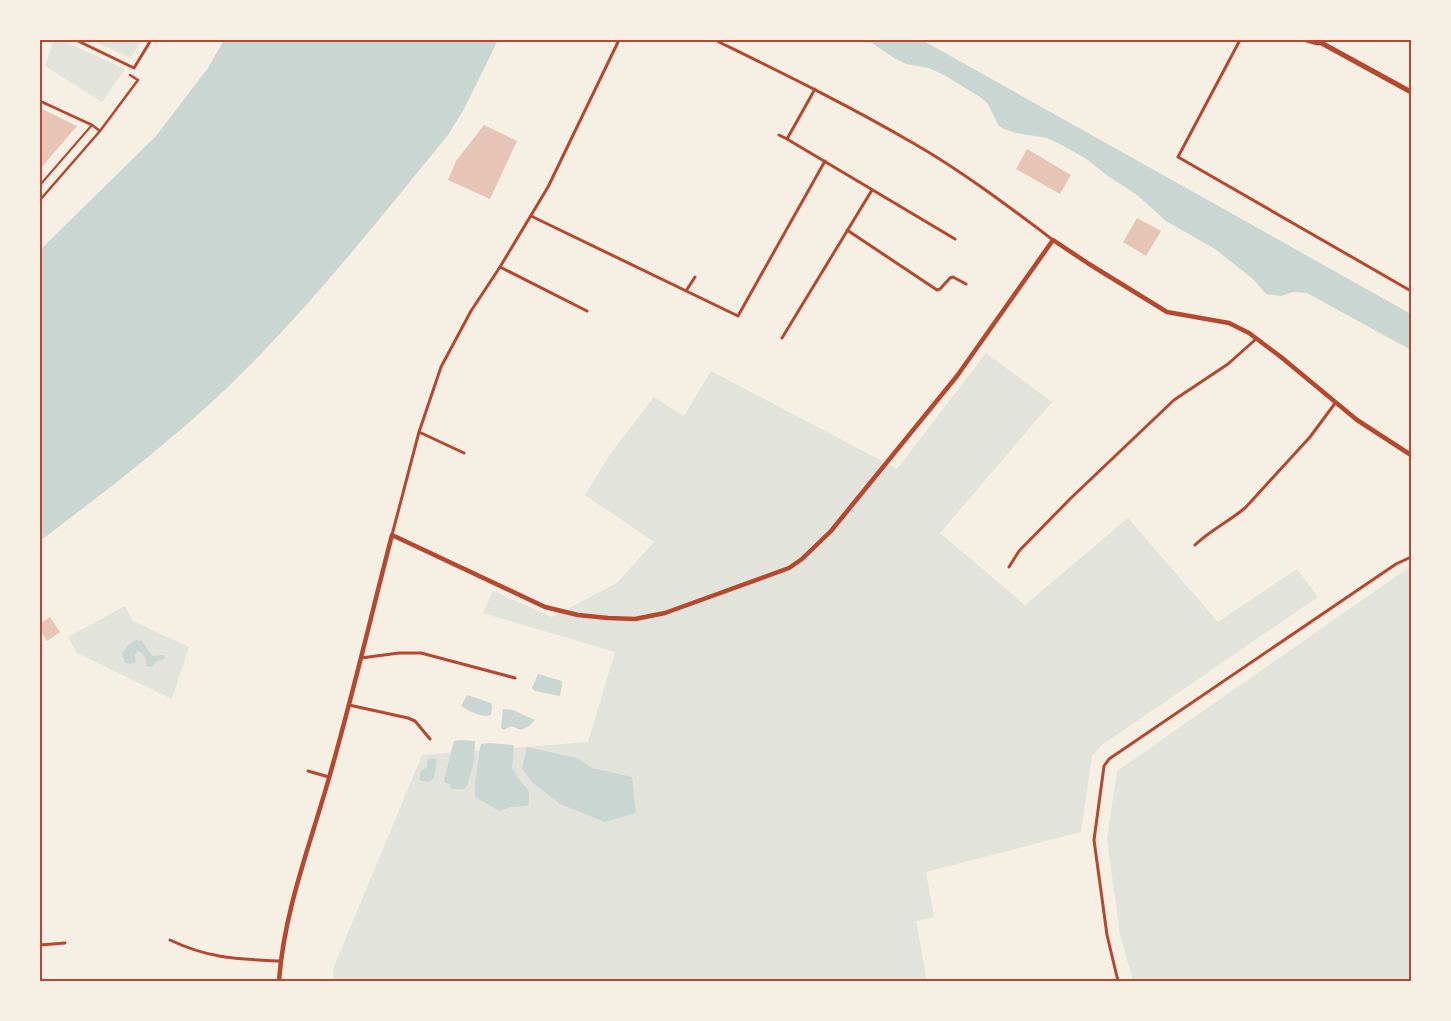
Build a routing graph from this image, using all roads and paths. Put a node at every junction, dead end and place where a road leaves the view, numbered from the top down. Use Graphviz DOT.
graph roads {
  1 [pos="76,40"];
  2 [pos="152,40"];
  3 [pos="619,40"];
  4 [pos="714,40"];
  5 [pos="1240,40"];
  6 [pos="1307,40"];
  7 [pos="1318,42"];
  8 [pos="130,75"];
  9 [pos="815,89"];
  10 [pos="1411,92"];
  11 [pos="40,101"];
  12 [pos="92,125"];
  13 [pos="100,131"];
  14 [pos="779,135"];
  15 [pos="787,139"];
  16 [pos="825,161"];
  17 [pos="40,185"];
  18 [pos="872,190"];
  19 [pos="40,200"];
  20 [pos="530,216"];
  21 [pos="847,230"];
  22 [pos="955,239"];
  23 [pos="1053,240"];
  24 [pos="500,267"];
  25 [pos="694,277"];
  26 [pos="966,284"];
  27 [pos="686,291"];
  28 [pos="1411,291"];
  29 [pos="587,311"];
  30 [pos="782,338"];
  31 [pos="1256,339"];
  32 [pos="1336,402"];
  33 [pos="419,432"];
  34 [pos="464,454"];
  35 [pos="1411,455"];
  36 [pos="392,535"];
  37 [pos="1195,545"];
  38 [pos="1411,557"];
  39 [pos="1009,567"];
  40 [pos="361,658"];
  41 [pos="515,678"];
  42 [pos="348,705"];
  43 [pos="430,739"];
  44 [pos="308,771"];
  45 [pos="329,777"];
  46 [pos="170,940"];
  47 [pos="65,943"];
  48 [pos="40,945"];
  49 [pos="280,960"];
  50 [pos="278,981"];
  51 [pos="1118,981"];
  1 -- 2 [label="street"];
  3 -- 20 [label="street"];
  4 -- 9 [label="street"];
  5 -- 28 [label="street"];
  6 -- 7 [label="main road"];
  7 -- 10 [label="main road"];
  8 -- 13 [label="street"];
  9 -- 15 [label="street"];
  9 -- 23 [label="street"];
  11 -- 12 [label="street"];
  12 -- 13 [label="street"];
  12 -- 17 [label="lane"];
  13 -- 19 [label="street"];
  14 -- 15 [label="street"];
  15 -- 16 [label="street"];
  16 -- 18 [label="street"];
  16 -- 27 [label="street"];
  18 -- 21 [label="street"];
  18 -- 22 [label="street"];
  20 -- 24 [label="street"];
  20 -- 27 [label="street"];
  21 -- 26 [label="street"];
  21 -- 30 [label="street"];
  23 -- 31 [label="street"];
  23 -- 36 [label="street"];
  24 -- 29 [label="street"];
  24 -- 33 [label="street"];
  25 -- 27 [label="street"];
  31 -- 32 [label="street"];
  31 -- 39 [label="street"];
  32 -- 35 [label="street"];
  32 -- 37 [label="street"];
  33 -- 34 [label="street"];
  33 -- 36 [label="street"];
  36 -- 40 [label="street"];
  38 -- 51 [label="street"];
  40 -- 41 [label="street"];
  40 -- 42 [label="street"];
  42 -- 43 [label="street"];
  42 -- 45 [label="street"];
  44 -- 45 [label="street"];
  45 -- 49 [label="street"];
  46 -- 49 [label="street"];
  47 -- 48 [label="street"];
  49 -- 50 [label="street"];
}
